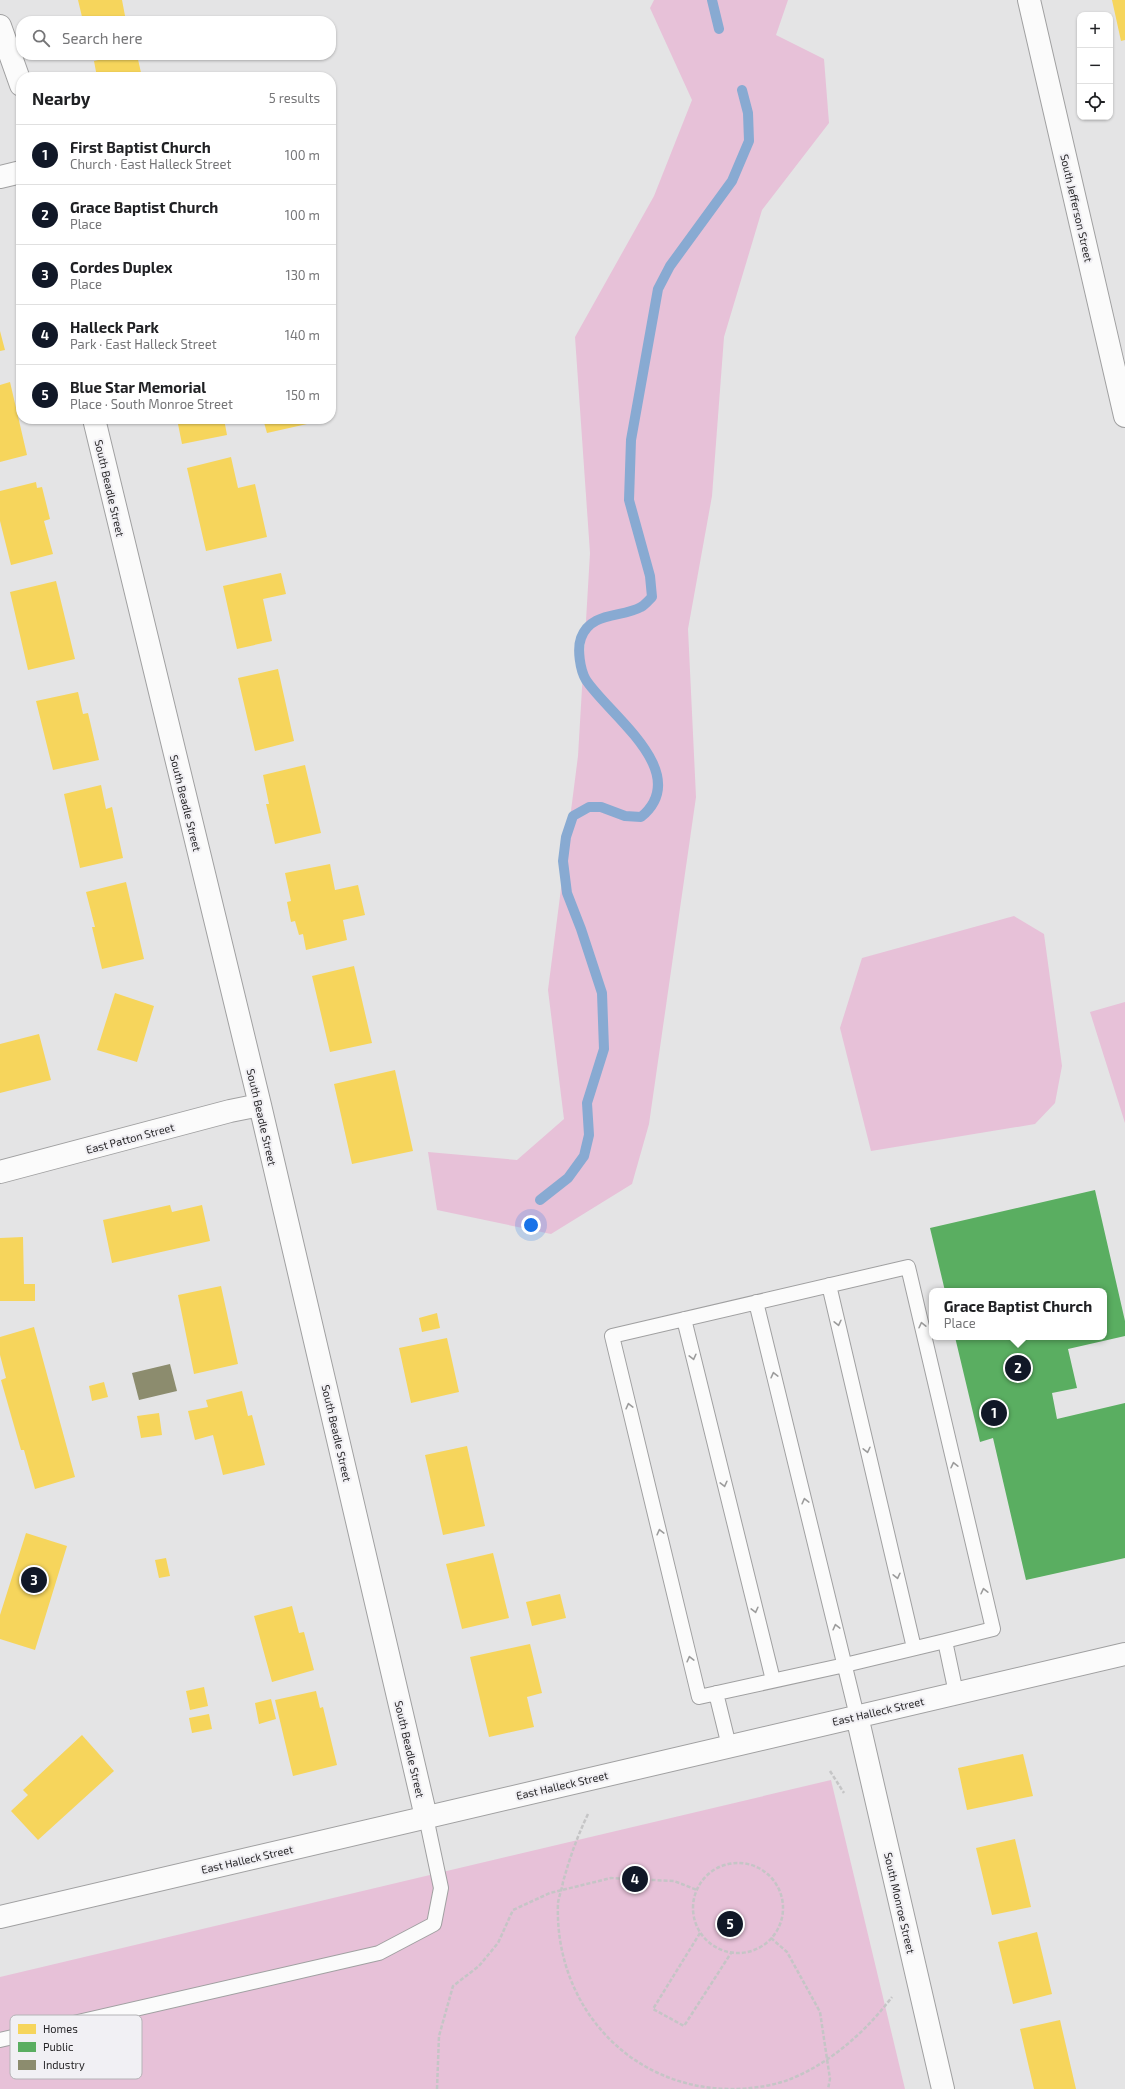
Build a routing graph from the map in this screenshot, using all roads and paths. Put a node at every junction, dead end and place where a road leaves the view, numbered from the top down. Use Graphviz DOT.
graph roads {
  1 [pos="1029,0"];
  2 [pos="0,26"];
  3 [pos="16,72"];
  4 [pos="16,173"];
  5 [pos="0,177"];
  6 [pos="1125,416"];
  7 [pos="95,424"];
  8 [pos="260,1105"];
  9 [pos="0,1172"];
  10 [pos="829,1285"];
  11 [pos="756,1302"];
  12 [pos="684,1320"];
  13 [pos="945,1641"];
  14 [pos="914,1648"];
  15 [pos="1125,1654"];
  16 [pos="845,1665"];
  17 [pos="773,1680"];
  18 [pos="956,1692"];
  19 [pos="716,1693"];
  20 [pos="856,1716"];
  21 [pos="729,1746"];
  22 [pos="588,1814"];
  23 [pos="426,1817"];
  24 [pos="696,1890"];
  25 [pos="561,1891"];
  26 [pos="0,1917"];
  27 [pos="700,1933"];
  28 [pos="771,1938"];
  29 [pos="731,1952"];
  30 [pos="893,1995"];
  31 [pos="109,2015"];
  32 [pos="10,2038"];
  33 [pos="0,2040"];
  34 [pos="827,2061"];
  35 [pos="437,2089"];
  36 [pos="828,2089"];
  37 [pos="943,2089"];
  1 -- 6 [label="street, South Jefferson Street"];
  2 -- 3 [label="street"];
  4 -- 5 [label="street"];
  7 -- 8 [label="street, South Beadle Street"];
  8 -- 9 [label="street, East Patton Street"];
  8 -- 23 [label="street, South Beadle Street"];
  10 -- 11 [label="lane"];
  13 -- 10 [label="lane, one-way"];
  10 -- 14 [label="lane, one-way"];
  11 -- 12 [label="lane"];
  16 -- 11 [label="lane, one-way"];
  12 -- 17 [label="lane, one-way"];
  19 -- 12 [label="lane, one-way"];
  13 -- 14 [label="lane"];
  13 -- 18 [label="lane"];
  14 -- 16 [label="lane"];
  15 -- 18 [label="street, East Halleck Street"];
  16 -- 17 [label="lane"];
  16 -- 20 [label="lane"];
  17 -- 19 [label="lane"];
  18 -- 20 [label="street, East Halleck Street"];
  19 -- 21 [label="lane"];
  20 -- 21 [label="street, East Halleck Street"];
  20 -- 37 [label="street, South Monroe Street"];
  21 -- 23 [label="street, East Halleck Street"];
  22 -- 25 [label="path"];
  23 -- 26 [label="street, East Halleck Street"];
  23 -- 31 [label="lane"];
  24 -- 25 [label="path"];
  24 -- 27 [label="path"];
  24 -- 28 [label="path"];
  25 -- 34 [label="path"];
  25 -- 35 [label="path"];
  27 -- 29 [label="path"];
  27 -- 29 [label="path"];
  28 -- 29 [label="path"];
  28 -- 34 [label="path"];
  30 -- 34 [label="path"];
  32 -- 33 [label="lane"];
  34 -- 36 [label="path"];
}
